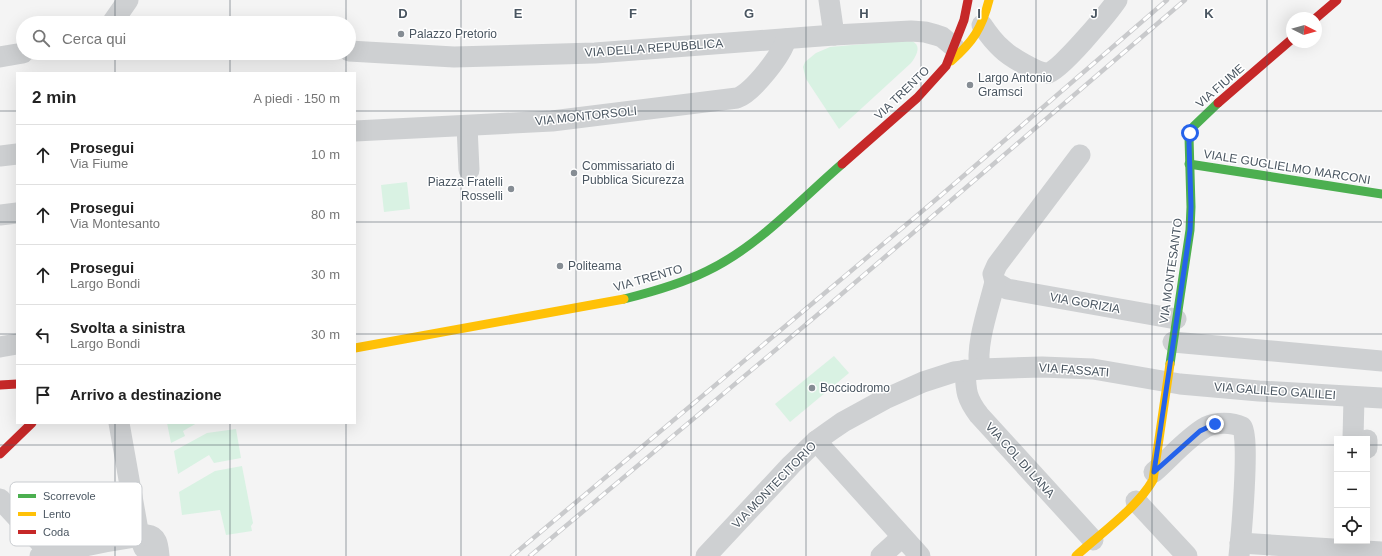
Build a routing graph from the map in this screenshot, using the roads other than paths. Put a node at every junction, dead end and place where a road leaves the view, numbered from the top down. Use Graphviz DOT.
graph roads {
  1 [pos="128,0"];
  2 [pos="829,0"];
  3 [pos="968,0"];
  4 [pos="989,0"];
  5 [pos="1117,0"];
  6 [pos="1337,0"];
  7 [pos="1322,13"];
  8 [pos="117,16"];
  9 [pos="982,25"];
  10 [pos="834,35"];
  11 [pos="786,39"];
  12 [pos="1286,44"];
  13 [pos="954,47"];
  14 [pos="356,51"];
  15 [pos="16,54"];
  16 [pos="0,57"];
  17 [pos="946,66"];
  18 [pos="466,126"];
  19 [pos="356,131"];
  20 [pos="16,154"];
  21 [pos="1080,155"];
  22 [pos="0,156"];
  23 [pos="1189,164"];
  24 [pos="469,170"];
  25 [pos="1382,194"];
  26 [pos="16,213"];
  27 [pos="0,215"];
  28 [pos="995,282"];
  29 [pos="1176,319"];
  30 [pos="1173,342"];
  31 [pos="16,344"];
  32 [pos="0,346"];
  33 [pos="356,348"];
  34 [pos="1382,361"];
  35 [pos="973,370"];
  36 [pos="1168,382"];
  37 [pos="16,384"];
  38 [pos="0,385"];
  39 [pos="1354,397"];
  40 [pos="1382,398"];
  41 [pos="31,424"];
  42 [pos="119,424"];
  43 [pos="1353,436"];
  44 [pos="816,441"];
  45 [pos="0,454"];
  46 [pos="1154,472"];
  47 [pos="129,482"];
  48 [pos="0,499"];
  49 [pos="1136,501"];
  50 [pos="10,511"];
  51 [pos="142,536"];
  52 [pos="902,536"];
  53 [pos="1093,540"];
  54 [pos="142,545"];
  55 [pos="38,546"];
  56 [pos="87,546"];
  57 [pos="1240,550"];
  58 [pos="1382,552"];
  59 [pos="45,554"];
  60 [pos="146,556"];
  61 [pos="159,556"];
  62 [pos="706,556"];
  63 [pos="881,556"];
  64 [pos="920,556"];
  65 [pos="1076,556"];
  66 [pos="1187,556"];
  1 -- 8 [label="street"];
  2 -- 10 [label="street"];
  3 -- 13 [label="main road"];
  4 -- 9 [label="main road"];
  5 -- 9 [label="street"];
  6 -- 7 [label="main road"];
  9 -- 17 [label="main road"];
  10 -- 11 [label="street, VIA DELLA REPUBBLICA"];
  10 -- 13 [label="street, VIA DELLA REPUBBLICA"];
  11 -- 14 [label="street, VIA DELLA REPUBBLICA"];
  11 -- 18 [label="street, VIA MONTORSOLI"];
  12 -- 23 [label="main road, VIA FIUME"];
  13 -- 17 [label="main road"];
  15 -- 16 [label="street"];
  17 -- 33 [label="main road, VIA TRENTO"];
  18 -- 19 [label="street, VIA MONTORSOLI"];
  18 -- 24 [label="street"];
  20 -- 22 [label="street"];
  21 -- 28 [label="street"];
  23 -- 25 [label="main road, VIALE GUGLIELMO MARCONI"];
  23 -- 29 [label="main road, VIA MONTESANTO"];
  26 -- 27 [label="street"];
  28 -- 29 [label="street, VIA GORIZIA"];
  28 -- 35 [label="street"];
  29 -- 30 [label="main road, VIA MONTESANTO"];
  30 -- 34 [label="street"];
  30 -- 36 [label="main road, VIA MONTESANTO"];
  31 -- 32 [label="street"];
  35 -- 36 [label="street, VIA FASSATI"];
  35 -- 44 [label="street, VIA MONTECITORIO"];
  35 -- 53 [label="street, VIA COL DI LANA"];
  36 -- 39 [label="street, VIA GALILEO GALILEI"];
  36 -- 46 [label="main road, VIA MONTESANTO"];
  37 -- 38 [label="main road"];
  39 -- 40 [label="street, VIA GALILEO GALILEI"];
  39 -- 43 [label="street"];
  41 -- 45 [label="main road"];
  42 -- 47 [label="street"];
  44 -- 52 [label="street"];
  44 -- 62 [label="street, VIA MONTECITORIO"];
  46 -- 49 [label="main road, VIA MONTESANTO"];
  46 -- 57 [label="street"];
  48 -- 50 [label="street"];
  49 -- 53 [label="main road, VIA MONTESANTO"];
  49 -- 66 [label="street"];
  51 -- 61 [label="street"];
  52 -- 63 [label="street"];
  52 -- 64 [label="street"];
  53 -- 65 [label="main road, VIA MONTESANTO"];
  54 -- 60 [label="street"];
  55 -- 59 [label="street"];
  56 -- 59 [label="street"];
  57 -- 58 [label="street"];
}
